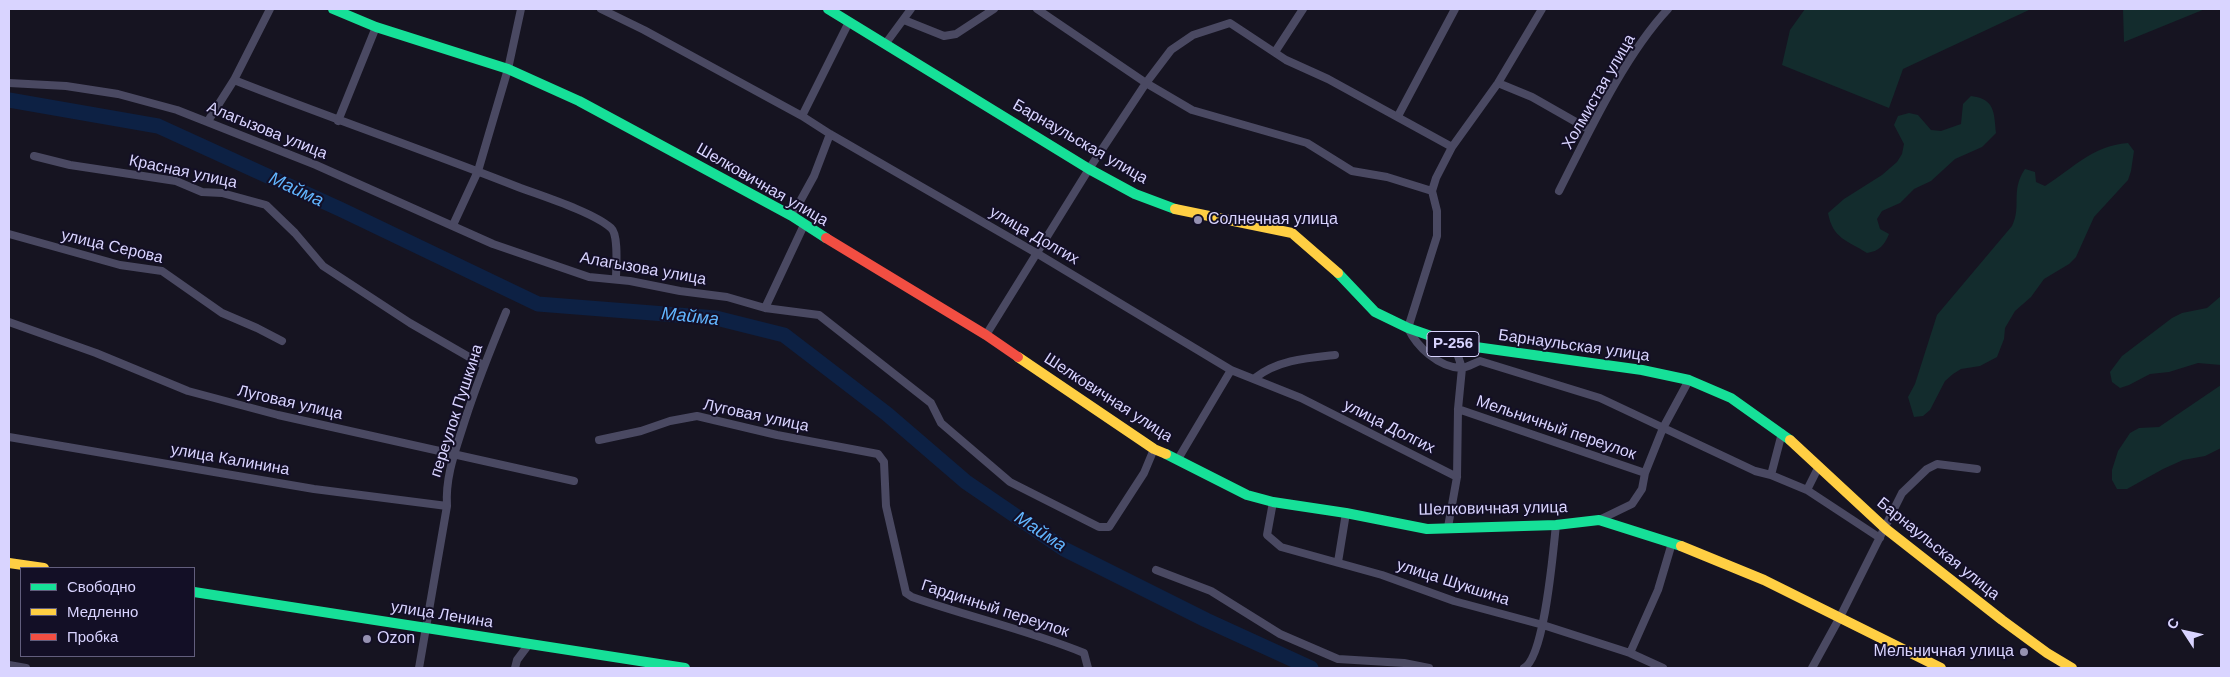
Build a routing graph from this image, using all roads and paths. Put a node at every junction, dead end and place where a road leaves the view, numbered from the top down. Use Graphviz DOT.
graph roads {
  1 [pos="270,9"];
  2 [pos="333,9"];
  3 [pos="521,9"];
  4 [pos="602,9"];
  5 [pos="828,9"];
  6 [pos="911,9"];
  7 [pos="994,9"];
  8 [pos="1037,9"];
  9 [pos="1303,9"];
  10 [pos="1455,9"];
  11 [pos="1542,9"];
  12 [pos="1665,10"];
  13 [pos="904,20"];
  14 [pos="849,22"];
  15 [pos="376,27"];
  16 [pos="886,43"];
  17 [pos="1275,52"];
  18 [pos="508,70"];
  19 [pos="234,80"];
  20 [pos="9,83"];
  21 [pos="1146,83"];
  22 [pos="1498,83"];
  23 [pos="802,116"];
  24 [pos="1398,116"];
  25 [pos="338,121"];
  26 [pos="208,122"];
  27 [pos="1590,130"];
  28 [pos="830,134"];
  29 [pos="1452,147"];
  30 [pos="34,156"];
  31 [pos="1089,169"];
  32 [pos="478,171"];
  33 [pos="1559,191"];
  34 [pos="1432,192"];
  35 [pos="792,216"];
  36 [pos="453,225"];
  37 [pos="804,225"];
  38 [pos="9,234"];
  39 [pos="1038,254"];
  40 [pos="616,279"];
  41 [pos="765,308"];
  42 [pos="506,312"];
  43 [pos="9,322"];
  44 [pos="1408,328"];
  45 [pos="986,335"];
  46 [pos="282,341"];
  47 [pos="1454,344"];
  48 [pos="1335,354"];
  49 [pos="483,365"];
  50 [pos="1462,368"];
  51 [pos="1231,370"];
  52 [pos="1255,378"];
  53 [pos="1689,380"];
  54 [pos="1458,409"];
  55 [pos="1663,428"];
  56 [pos="1782,433"];
  57 [pos="9,437"];
  58 [pos="599,440"];
  59 [pos="1154,449"];
  60 [pos="454,454"];
  61 [pos="878,454"];
  62 [pos="1178,459"];
  63 [pos="1820,466"];
  64 [pos="1977,469"];
  65 [pos="1645,473"];
  66 [pos="1771,475"];
  67 [pos="1457,477"];
  68 [pos="574,481"];
  69 [pos="1808,490"];
  70 [pos="1273,502"];
  71 [pos="447,506"];
  72 [pos="1346,513"];
  73 [pos="1599,520"];
  74 [pos="1556,525"];
  75 [pos="1448,527"];
  76 [pos="1886,529"];
  77 [pos="1880,538"];
  78 [pos="1672,543"];
  79 [pos="1338,562"];
  80 [pos="9,563"];
  81 [pos="37,567"];
  82 [pos="1156,570"];
  83 [pos="195,592"];
  84 [pos="1840,617"];
  85 [pos="1543,625"];
  86 [pos="427,628"];
  87 [pos="528,644"];
  88 [pos="1630,653"];
  89 [pos="9,666"];
  90 [pos="26,668"];
  91 [pos="419,668"];
  92 [pos="515,668"];
  93 [pos="685,668"];
  94 [pos="1088,668"];
  95 [pos="1429,668"];
  96 [pos="1524,668"];
  97 [pos="1663,668"];
  98 [pos="1812,668"];
  99 [pos="1941,668"];
  100 [pos="2072,668"];
  1 -- 19 [label="street"];
  2 -- 15 [label="street, Шелковичная улица"];
  3 -- 18 [label="street"];
  4 -- 23 [label="street, улица Долгих"];
  5 -- 14 [label="street, Барнаульская улица / Р-256"];
  6 -- 13 [label="street"];
  7 -- 13 [label="street"];
  8 -- 21 [label="street"];
  9 -- 17 [label="street"];
  10 -- 24 [label="street"];
  11 -- 22 [label="street"];
  12 -- 27 [label="street, Холмистая улица"];
  13 -- 16 [label="street"];
  14 -- 16 [label="street, Барнаульская улица / Р-256"];
  14 -- 23 [label="street"];
  15 -- 18 [label="street, Шелковичная улица"];
  15 -- 25 [label="street"];
  16 -- 31 [label="street, Барнаульская улица / Р-256"];
  17 -- 21 [label="street"];
  17 -- 24 [label="street"];
  18 -- 32 [label="street"];
  18 -- 35 [label="street, Шелковичная улица"];
  19 -- 25 [label="street"];
  19 -- 26 [label="street"];
  20 -- 26 [label="street, Алагызова улица"];
  21 -- 31 [label="street"];
  21 -- 34 [label="street"];
  22 -- 27 [label="street"];
  22 -- 29 [label="street"];
  23 -- 28 [label="street, улица Долгих"];
  24 -- 29 [label="street"];
  25 -- 32 [label="street"];
  26 -- 36 [label="street, Алагызова улица"];
  27 -- 33 [label="street, Холмистая улица"];
  28 -- 35 [label="street"];
  28 -- 39 [label="street, улица Долгих"];
  29 -- 34 [label="street"];
  30 -- 49 [label="street, Красная улица"];
  31 -- 39 [label="street"];
  31 -- 44 [label="street, Барнаульская улица / Р-256"];
  32 -- 36 [label="street"];
  32 -- 40 [label="street"];
  34 -- 44 [label="street"];
  35 -- 37 [label="street, Шелковичная улица"];
  36 -- 40 [label="street, Алагызова улица"];
  37 -- 41 [label="street"];
  37 -- 45 [label="street, Шелковичная улица"];
  38 -- 46 [label="street, улица Серова"];
  39 -- 45 [label="street"];
  39 -- 51 [label="street, улица Долгих"];
  40 -- 41 [label="street, Алагызова улица"];
  41 -- 59 [label="street, Алагызова улица"];
  42 -- 49 [label="street, переулок Пушкина"];
  43 -- 60 [label="street, Луговая улица"];
  44 -- 47 [label="street, Барнаульская улица / Р-256"];
  44 -- 50 [label="street"];
  45 -- 59 [label="street, Шелковичная улица"];
  47 -- 50 [label="street"];
  47 -- 53 [label="street, Барнаульская улица / Р-256"];
  48 -- 52 [label="street"];
  49 -- 60 [label="street, переулок Пушкина"];
  50 -- 54 [label="street"];
  50 -- 55 [label="street"];
  51 -- 52 [label="street, улица Долгих"];
  51 -- 62 [label="street"];
  52 -- 67 [label="street, улица Долгих"];
  53 -- 55 [label="street"];
  53 -- 56 [label="street, Барнаульская улица / Р-256"];
  54 -- 65 [label="street, Мельничный переулок"];
  54 -- 67 [label="street"];
  55 -- 65 [label="street"];
  55 -- 66 [label="street"];
  56 -- 63 [label="street, Барнаульская улица / Р-256"];
  56 -- 66 [label="street"];
  57 -- 71 [label="street, улица Калинина"];
  58 -- 61 [label="street, Луговая улица"];
  59 -- 62 [label="street, Шелковичная улица"];
  60 -- 68 [label="street, Луговая улица"];
  60 -- 71 [label="street, переулок Пушкина"];
  61 -- 94 [label="street, Гардинный переулок"];
  62 -- 70 [label="street, Шелковичная улица"];
  63 -- 69 [label="street"];
  63 -- 76 [label="street, Барнаульская улица / Р-256"];
  64 -- 76 [label="street"];
  65 -- 73 [label="street"];
  66 -- 69 [label="street"];
  67 -- 75 [label="street"];
  69 -- 77 [label="street"];
  70 -- 72 [label="street, Шелковичная улица"];
  70 -- 79 [label="street, улица Шукшина"];
  71 -- 86 [label="street, переулок Пушкина"];
  72 -- 75 [label="street, Шелковичная улица"];
  72 -- 79 [label="street"];
  73 -- 74 [label="street, Шелковичная улица"];
  73 -- 78 [label="street, Шелковичная улица"];
  74 -- 75 [label="street, Шелковичная улица"];
  74 -- 85 [label="street"];
  76 -- 77 [label="street"];
  76 -- 100 [label="street, Барнаульская улица / Р-256"];
  77 -- 84 [label="street"];
  78 -- 84 [label="street, Шелковичная улица"];
  78 -- 88 [label="street"];
  79 -- 85 [label="street, улица Шукшина"];
  80 -- 81 [label="street"];
  82 -- 95 [label="street"];
  83 -- 86 [label="street, улица Ленина"];
  84 -- 98 [label="street"];
  84 -- 99 [label="street, Шелковичная улица"];
  85 -- 88 [label="street, улица Шукшина"];
  85 -- 96 [label="street"];
  86 -- 87 [label="street, улица Ленина"];
  86 -- 91 [label="street, переулок Пушкина"];
  87 -- 92 [label="street"];
  87 -- 93 [label="street, улица Ленина"];
  88 -- 97 [label="street, улица Шукшина"];
  89 -- 90 [label="street"];
}
